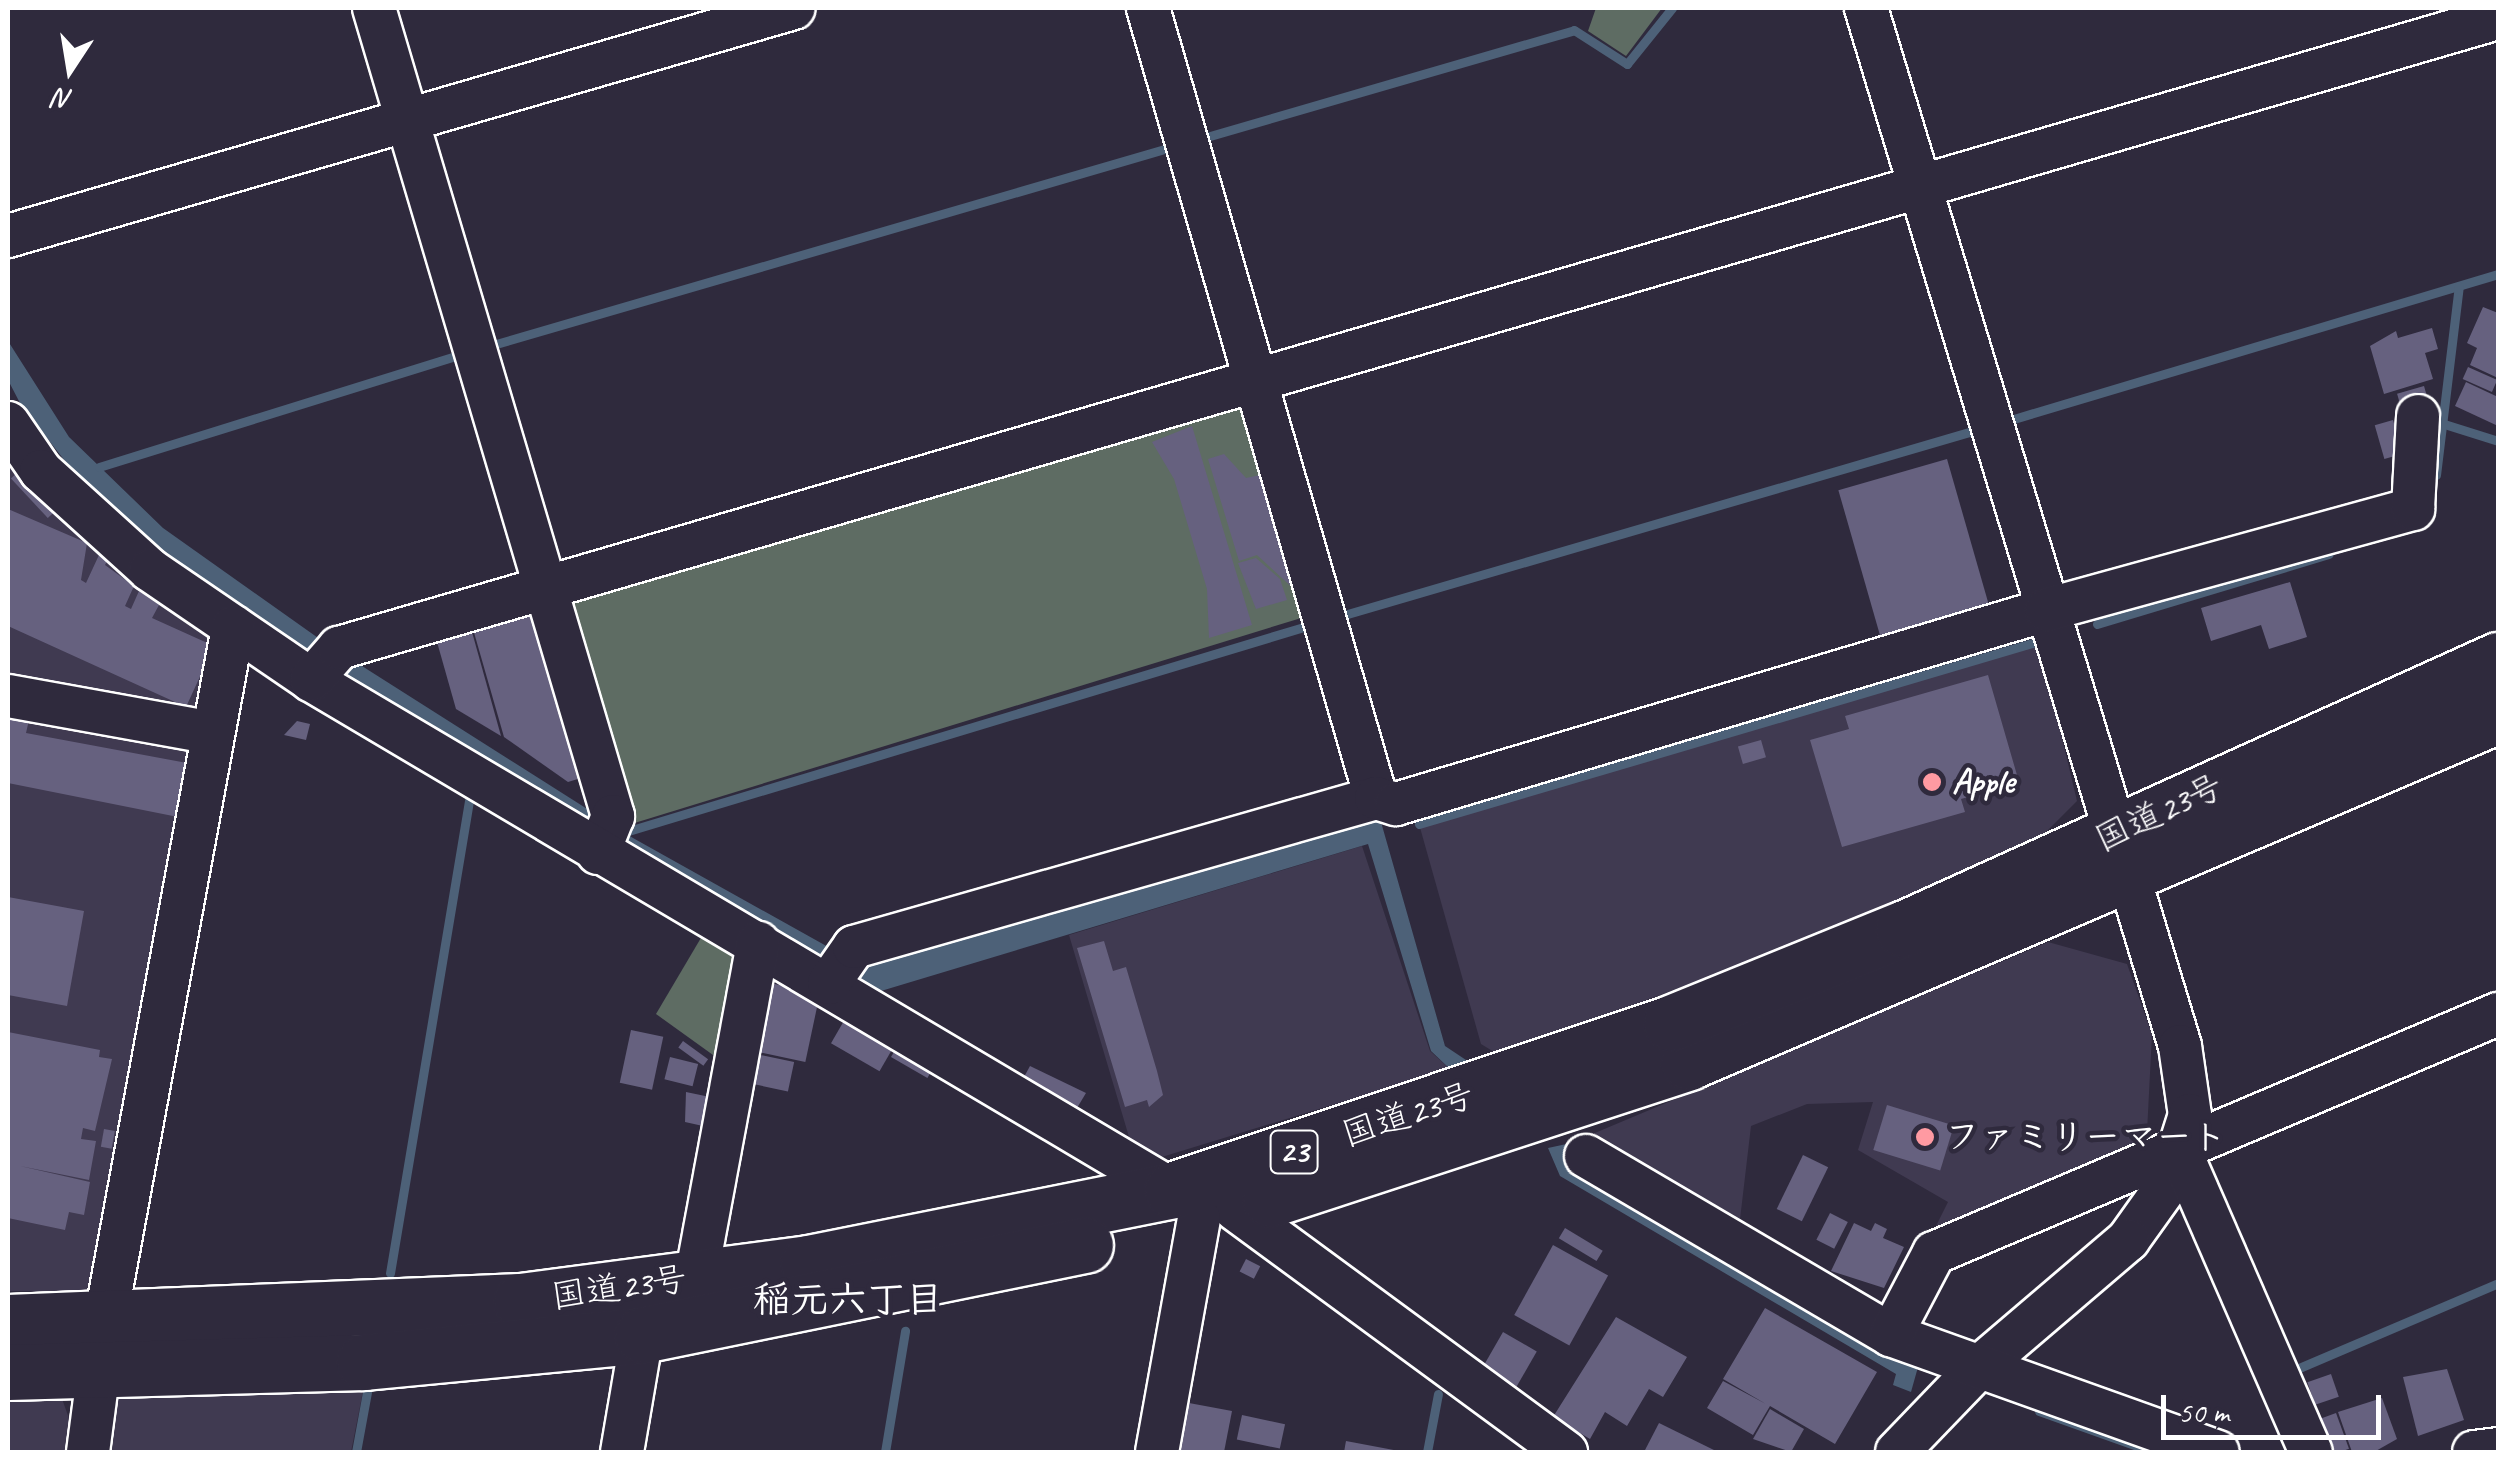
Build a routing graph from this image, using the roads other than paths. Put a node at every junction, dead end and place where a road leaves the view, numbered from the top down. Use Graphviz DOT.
graph roads {
  1 [pos="374,8"];
  2 [pos="794,8"];
  3 [pos="1148,8"];
  4 [pos="1866,8"];
  5 [pos="2498,18"];
  6 [pos="408,121"];
  7 [pos="1918,191"];
  8 [pos="8,236"];
  9 [pos="1258,379"];
  10 [pos="2418,416"];
  11 [pos="8,424"];
  12 [pos="552,591"];
  13 [pos="2046,610"];
  14 [pos="234,628"];
  15 [pos="2498,660"];
  16 [pos="311,680"];
  17 [pos="8,696"];
  18 [pos="2498,714"];
  19 [pos="213,733"];
  20 [pos="1376,798"];
  21 [pos="606,834"];
  22 [pos="2120,856"];
  23 [pos="758,943"];
  24 [pos="829,984"];
  25 [pos="2498,1014"];
  26 [pos="2180,1151"];
  27 [pos="1586,1156"];
  28 [pos="1202,1206"];
  29 [pos="696,1278"];
  30 [pos="8,1322"];
  31 [pos="642,1335"];
  32 [pos="1891,1335"];
  33 [pos="103,1348"];
  34 [pos="1976,1370"];
  35 [pos="8,1372"];
  36 [pos="2498,1449"];
  37 [pos="88,1452"];
  38 [pos="622,1452"];
  39 [pos="1157,1452"];
  40 [pos="1566,1452"];
  41 [pos="1897,1452"];
  42 [pos="2218,1452"];
  43 [pos="2312,1452"];
  44 [pos="2474,1452"];
  1 -- 6 [label="street"];
  2 -- 6 [label="street"];
  3 -- 9 [label="street"];
  4 -- 7 [label="street"];
  5 -- 7 [label="street"];
  6 -- 8 [label="street"];
  6 -- 12 [label="street"];
  7 -- 9 [label="street"];
  7 -- 13 [label="street"];
  9 -- 12 [label="street"];
  9 -- 20 [label="street"];
  10 -- 13 [label="street"];
  11 -- 14 [label="street"];
  12 -- 16 [label="street"];
  12 -- 21 [label="street"];
  13 -- 20 [label="street"];
  13 -- 22 [label="street"];
  14 -- 16 [label="street"];
  14 -- 19 [label="street"];
  15 -- 22 [label="highway, 国道23号 / 23"];
  16 -- 21 [label="street"];
  17 -- 19 [label="street"];
  18 -- 22 [label="highway, 国道23号 / 23"];
  19 -- 33 [label="street"];
  20 -- 24 [label="street"];
  21 -- 23 [label="street"];
  22 -- 26 [label="street"];
  22 -- 28 [label="highway, 国道23号 / 23"];
  23 -- 24 [label="street"];
  23 -- 29 [label="street"];
  24 -- 28 [label="street"];
  25 -- 26 [label="street"];
  26 -- 32 [label="street"];
  26 -- 34 [label="street"];
  26 -- 43 [label="street"];
  27 -- 32 [label="street"];
  28 -- 29 [label="highway, 国道23号 / 23"];
  28 -- 31 [label="highway, 国道23号 / 23"];
  28 -- 39 [label="street"];
  28 -- 40 [label="street"];
  29 -- 33 [label="highway, 国道23号 / 23"];
  30 -- 33 [label="highway, 国道23号 / 23"];
  31 -- 33 [label="highway, 国道23号 / 23"];
  31 -- 38 [label="street"];
  32 -- 34 [label="street"];
  33 -- 35 [label="highway, 国道23号 / 23"];
  33 -- 37 [label="street"];
  34 -- 41 [label="street"];
  34 -- 42 [label="street"];
  36 -- 44 [label="street"];
}
